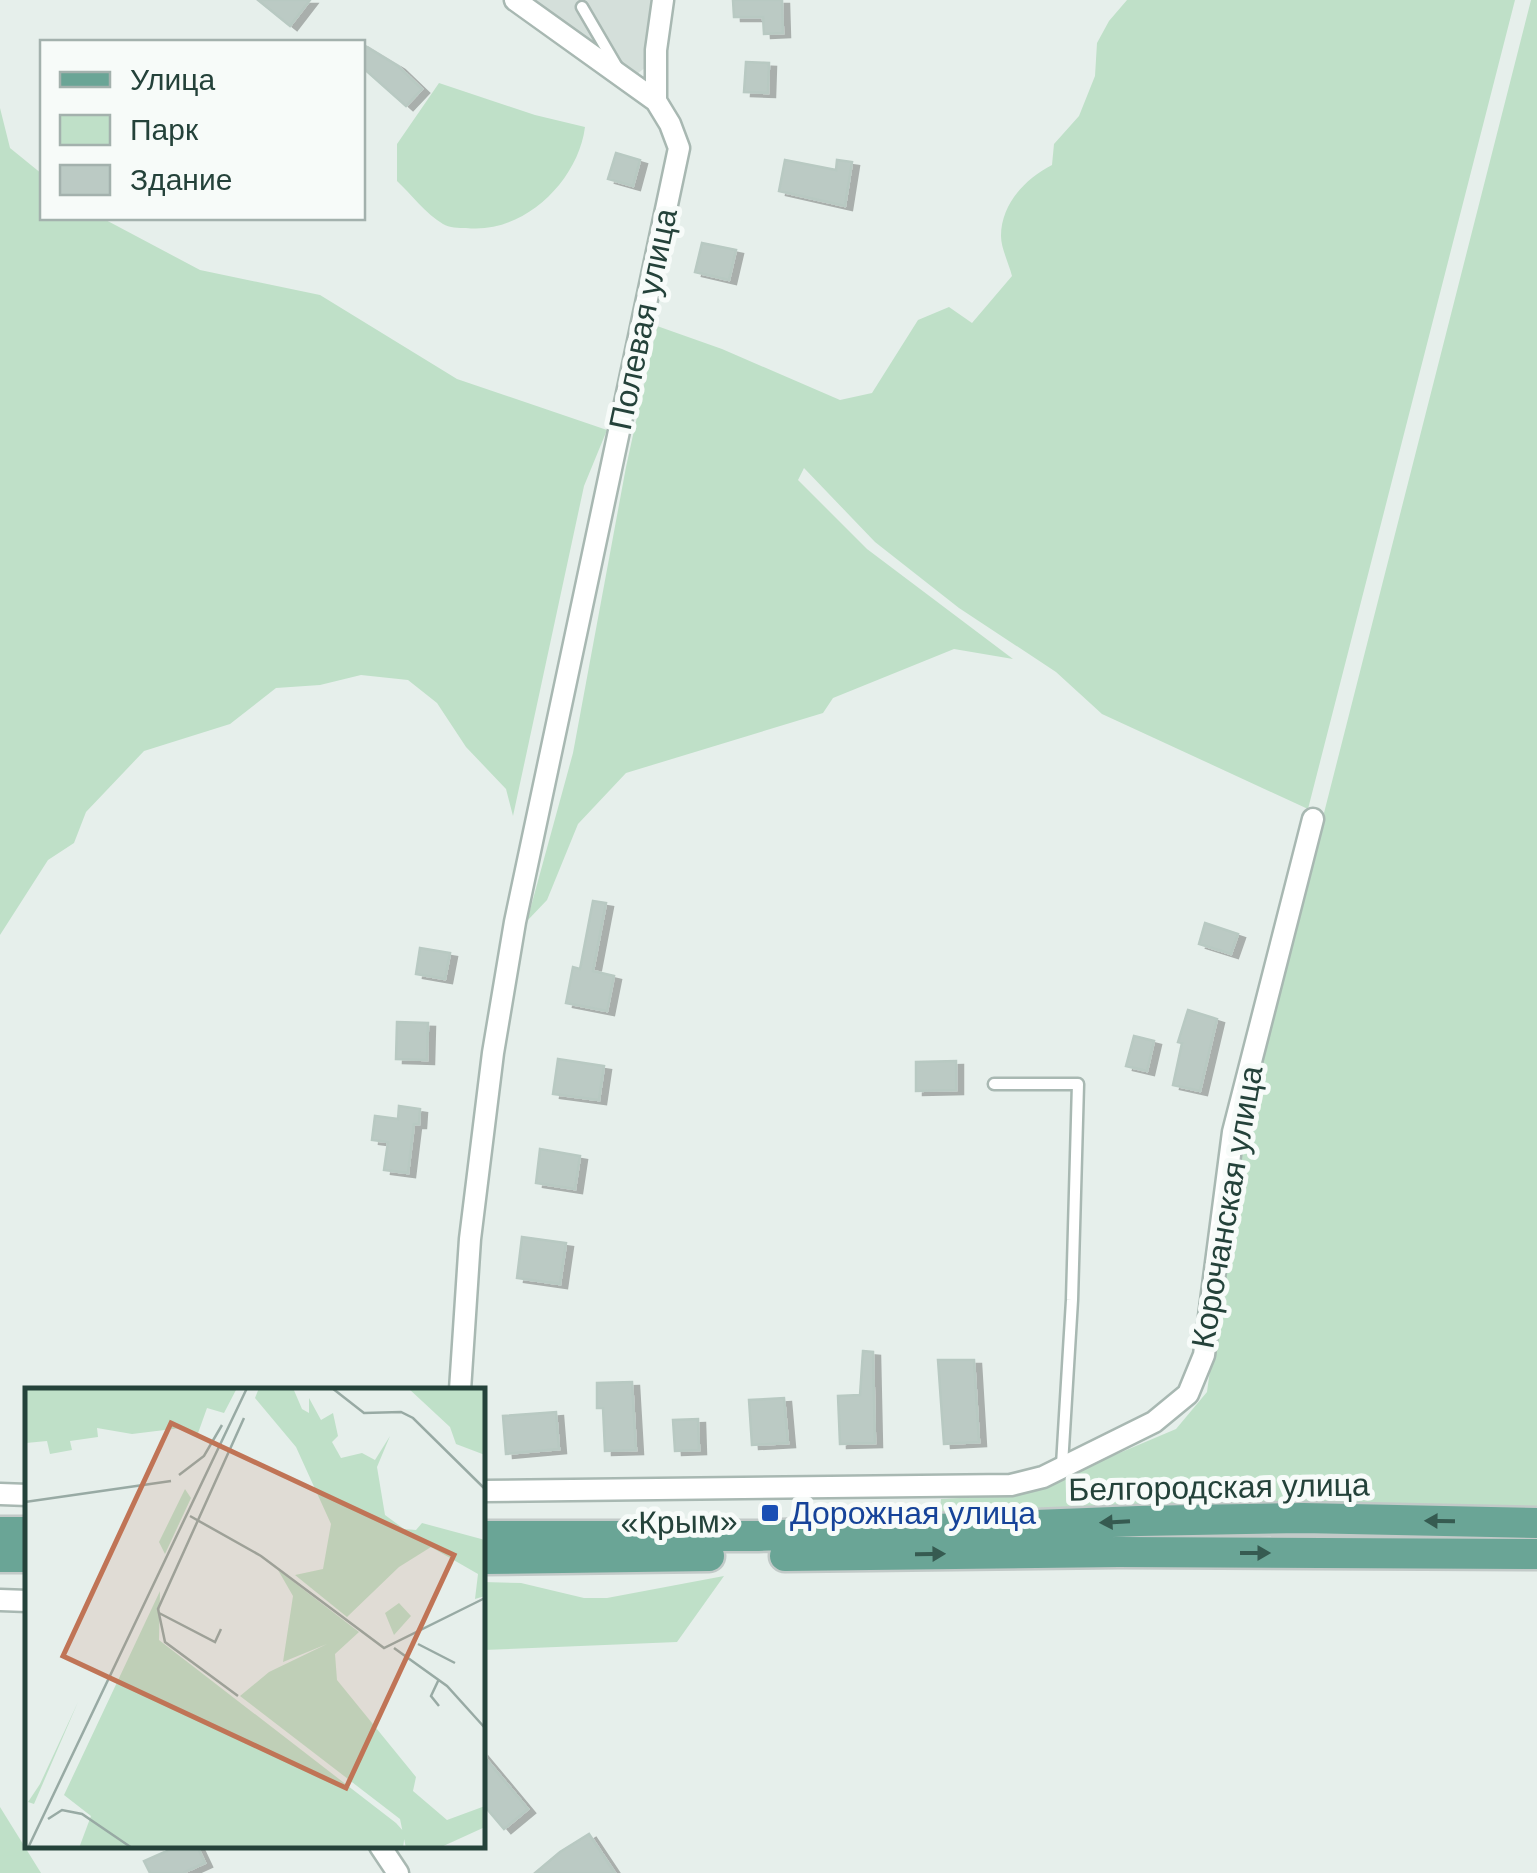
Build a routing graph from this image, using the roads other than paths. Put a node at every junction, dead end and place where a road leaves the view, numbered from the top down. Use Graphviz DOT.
graph roads {
  1 [pos="515,0"];
  2 [pos="664,0"];
  3 [pos="582,7"];
  4 [pos="620,72"];
  5 [pos="656,101"];
  6 [pos="1313,819"];
  7 [pos="994,1084"];
  8 [pos="460,1388"];
  9 [pos="1062,1466"];
  10 [pos="485,1490"];
  11 [pos="0,1494"];
  12 [pos="25,1495"];
  13 [pos="1537,1523"];
  14 [pos="485,1536"];
  15 [pos="1537,1554"];
  16 [pos="0,1557"];
  17 [pos="25,1558"];
  18 [pos="485,1559"];
  19 [pos="0,1600"];
  20 [pos="25,1601"];
  21 [pos="381,1848"];
  22 [pos="398,1873"];
  1 -- 4 [label="street, Полевая улица"];
  2 -- 5 [label="street"];
  3 -- 4 [label="lane"];
  4 -- 5 [label="street, Полевая улица"];
  5 -- 8 [label="street, Полевая улица"];
  6 -- 9 [label="street, Корочанская улица"];
  7 -- 9 [label="lane"];
  9 -- 10 [label="street"];
  11 -- 12 [label="street"];
  13 -- 14 [label="main road, Белгородская улица, one-way"];
  18 -- 15 [label="main road, «Крым», one-way"];
  16 -- 17 [label="main road"];
  19 -- 20 [label="street"];
  21 -- 22 [label="street"];
}
